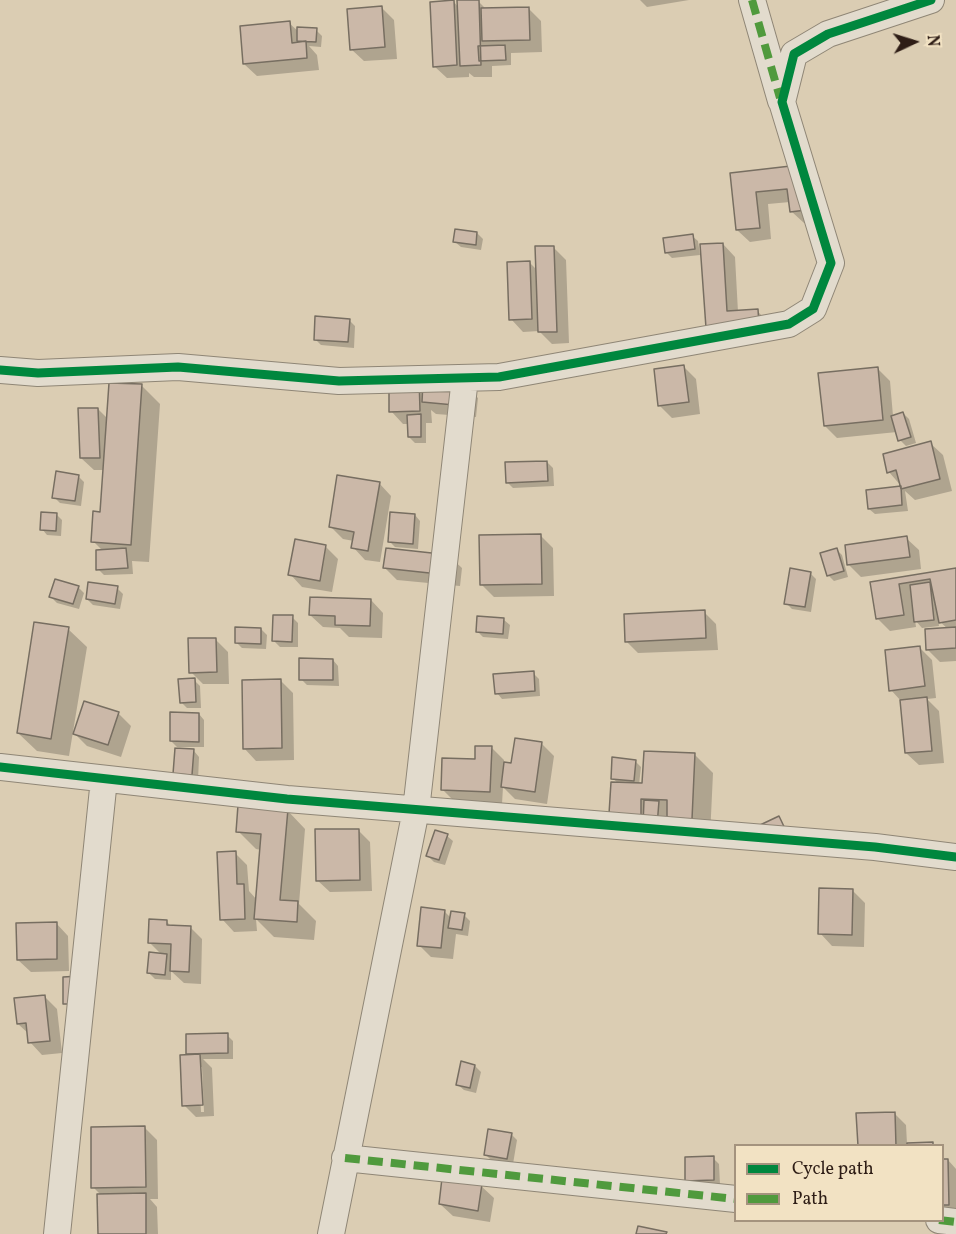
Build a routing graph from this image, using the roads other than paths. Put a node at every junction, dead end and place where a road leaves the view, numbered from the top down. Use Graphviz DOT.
graph roads {
  1 [pos="752,0"];
  2 [pos="931,0"];
  3 [pos="782,102"];
  4 [pos="0,370"];
  5 [pos="465,378"];
  6 [pos="0,767"];
  7 [pos="104,779"];
  8 [pos="416,810"];
  9 [pos="956,857"];
  10 [pos="345,1158"];
  11 [pos="734,1199"];
  12 [pos="57,1234"];
  13 [pos="331,1234"];
  1 -- 3 [label="street"];
  2 -- 3 [label="street"];
  3 -- 5 [label="street"];
  4 -- 5 [label="street"];
  5 -- 8 [label="street"];
  6 -- 7 [label="street"];
  7 -- 8 [label="street"];
  7 -- 12 [label="street"];
  8 -- 9 [label="street"];
  8 -- 10 [label="street"];
  10 -- 11 [label="street"];
  10 -- 13 [label="street"];
}
